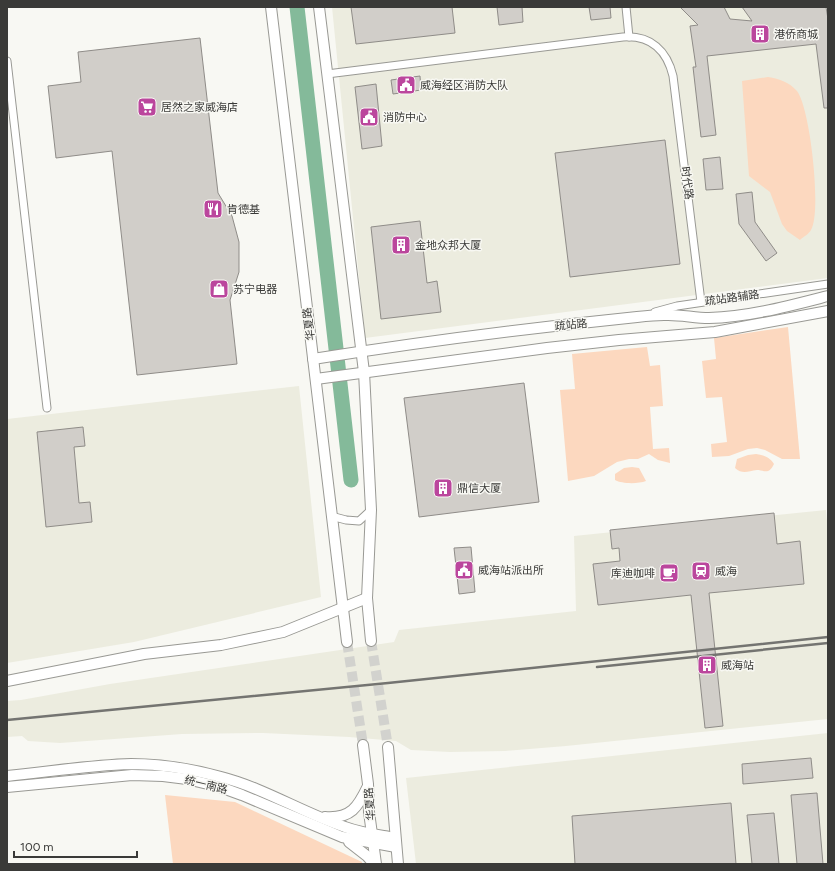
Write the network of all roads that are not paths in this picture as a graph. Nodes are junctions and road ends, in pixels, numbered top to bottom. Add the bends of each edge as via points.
1 (271, 7) edge
2 (319, 7) edge
3 (626, 7) edge
4 (629, 36) junction
5 (7, 60) edge
6 (327, 74) junction
7 (828, 284) edge
8 (828, 296) edge
9 (701, 302) junction
10 (828, 312) edge
11 (636, 317) junction
12 (358, 352) junction
13 (317, 359) junction
14 (360, 372) junction
15 (319, 378) junction
16 (47, 408) dead end
17 (371, 510) junction
18 (332, 516) junction
19 (367, 598) junction
20 (344, 609) junction
21 (371, 641) tunnel mouth
22 (347, 642) tunnel mouth
23 (7, 681) edge
24 (363, 745) tunnel mouth
25 (388, 747) tunnel mouth
26 (7, 776) edge
27 (368, 784) junction
28 (7, 787) edge
29 (320, 816) junction
30 (342, 837) junction
31 (373, 839) junction
32 (396, 843) junction
33 (375, 864) edge
34 (398, 864) edge

1 - 13 main road, 华夏路
2 - 6 main road
3 - 4 street
4 - 6 street
4 - 9 street, 时代路 via 648,41 662,52 674,76
5 - 16 street
6 - 12 main road
7 - 9 street, 疏站路辅路
8 - 11 main road, 疏站路 via 738,315 709,318 664,315
9 - 11 street, 疏站路辅路
10 - 14 main road, 疏站路 via 715,332 547,348
11 - 12 main road, 疏站路
12 - 13 main road, 疏站路
12 - 14 main road
13 - 15 main road, 华夏路
14 - 15 main road, 疏站路
14 - 17 main road
15 - 18 main road, 华夏路
17 - 18 street via 359,521
17 - 19 main road
18 - 20 main road, 华夏路
19 - 20 main road
19 - 21 main road
20 - 22 main road, 华夏路
20 - 23 main road via 283,632 221,645 144,654
24 - 27 main road, 华夏路
25 - 32 main road
26 - 29 main road, 统一南路 via 132,764 191,769 248,786
27 - 29 main road via 361,800 348,814 336,818
27 - 31 main road, 华夏路
28 - 30 main road, 统一南路 via 132,775 187,779 242,795
29 - 31 main road, 统一南路
30 - 31 main road, 统一南路
30 - 33 main road via 359,848
31 - 32 main road, 统一南路
31 - 33 main road, 华夏路
32 - 34 main road

